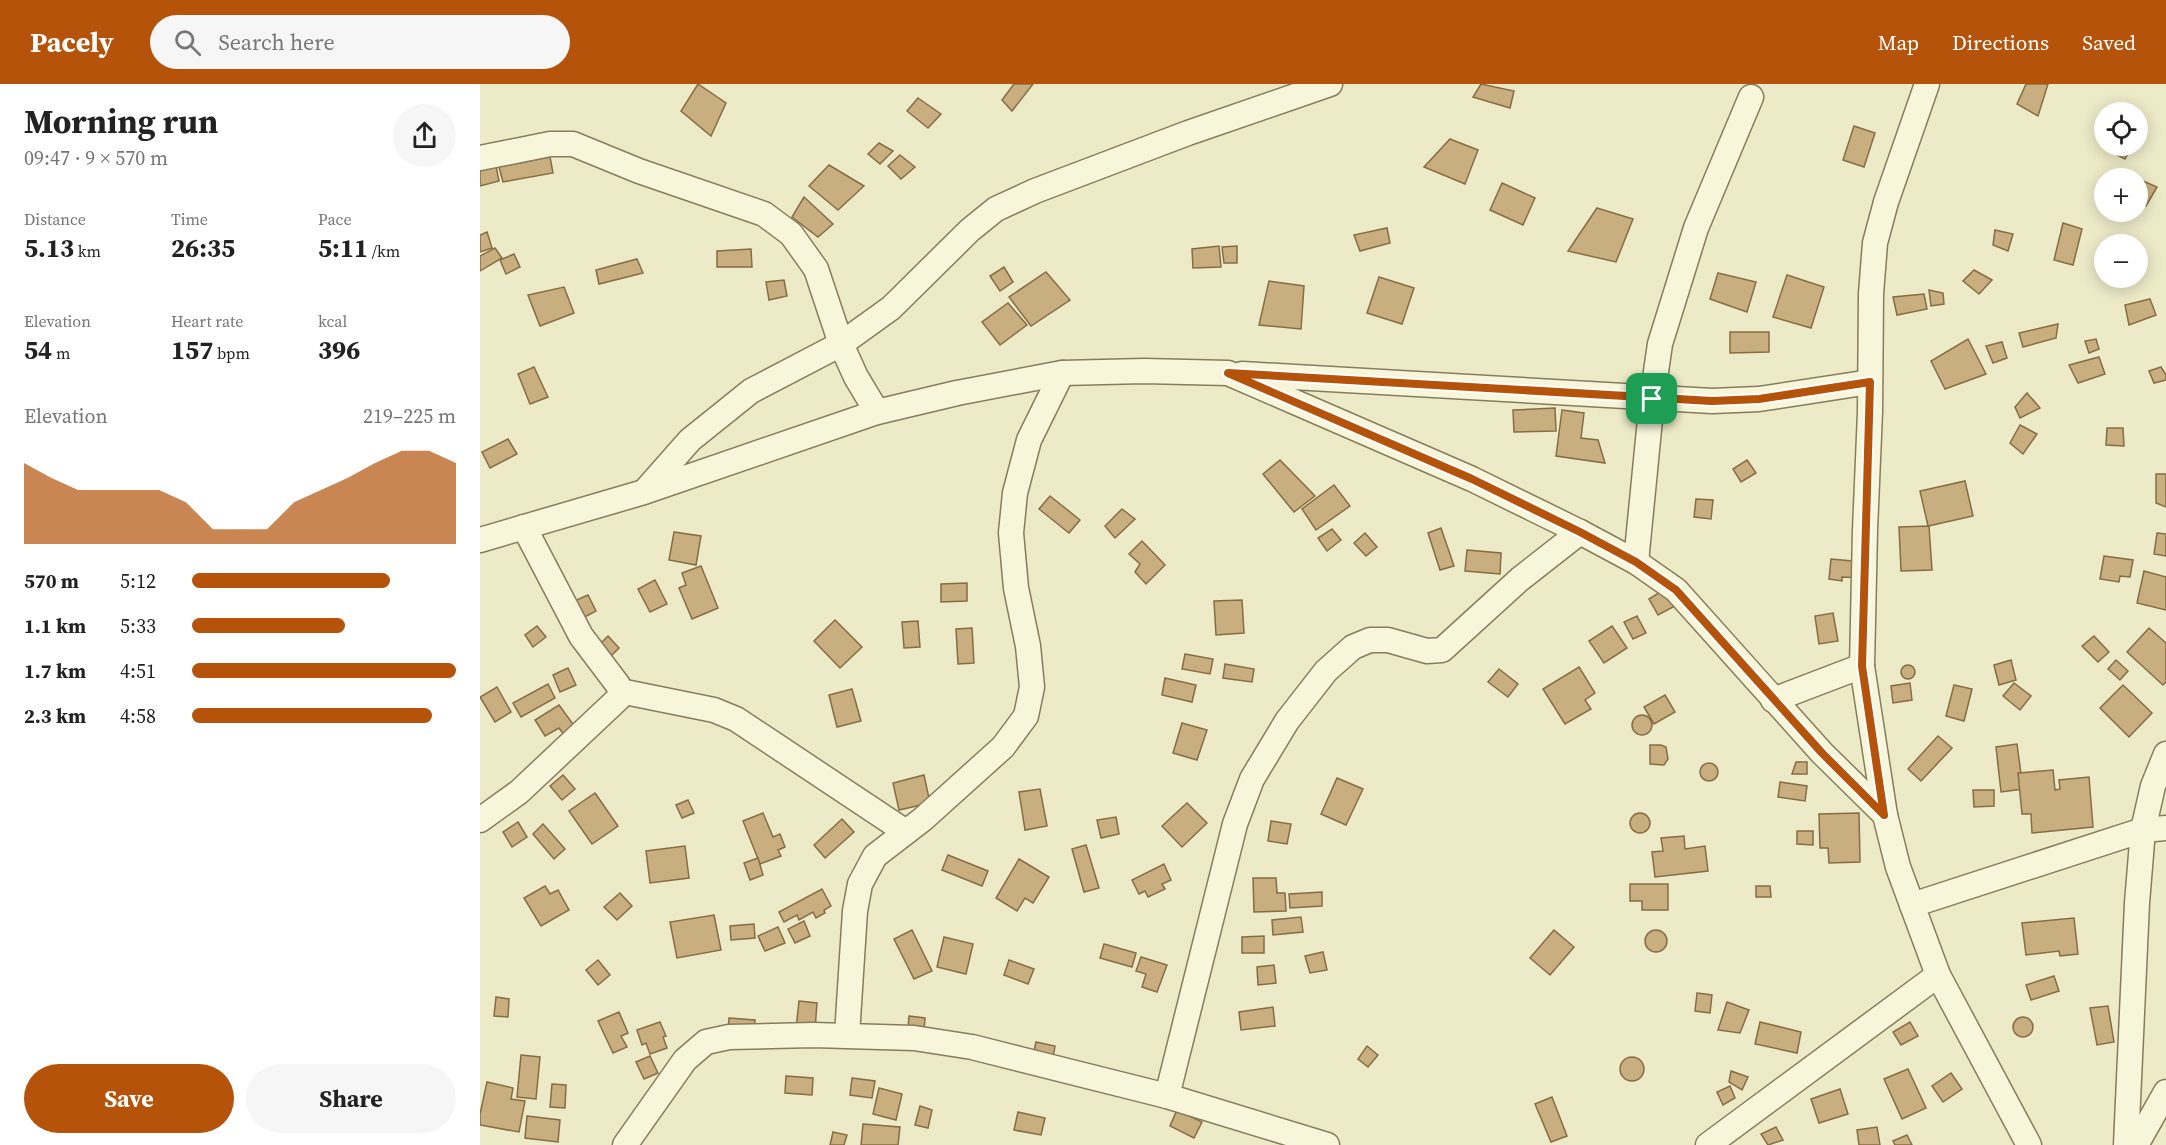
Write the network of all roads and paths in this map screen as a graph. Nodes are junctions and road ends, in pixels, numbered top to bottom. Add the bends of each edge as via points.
1 (1330, 84) edge
2 (1927, 84) edge
3 (1751, 98) dead end
4 (484, 151) edge
5 (841, 344) junction
6 (1062, 373) junction
7 (1228, 373) junction
8 (1870, 382) junction
9 (1652, 399) junction
10 (877, 412) junction
11 (644, 492) junction
12 (524, 527) junction
13 (1580, 532) junction
14 (480, 540) edge
15 (1636, 562) junction
16 (1862, 666) junction
17 (620, 691) junction
18 (1773, 700) junction
19 (2166, 753) edge
20 (1884, 815) junction
21 (480, 820) edge
22 (2154, 829) edge
23 (906, 832) junction
24 (1912, 905) junction
25 (1938, 975) junction
26 (847, 1035) junction
27 (2166, 1092) edge
28 (1167, 1096) junction
29 (625, 1145) edge
30 (1327, 1145) edge
31 (1708, 1145) edge
32 (2029, 1145) edge
33 (2126, 1145) edge
34 (2136, 1145) edge

1 - 5 street via 1188,133 996,209 891,308
2 - 8 street via 1875,243
3 - 9 street via 1696,228 1660,344
4 - 5 street via 573,144 765,214 791,234 816,268
5 - 10 street
5 - 11 street via 751,391 690,440
6 - 7 street
6 - 10 street
6 - 23 street via 1029,440 1015,494 1011,533 1032,687 1026,716 1003,747
7 - 9 street
7 - 13 street via 1472,479
8 - 9 street via 1759,399
8 - 16 street
9 - 15 street
10 - 11 street
11 - 12 street
12 - 14 street
12 - 17 street via 581,636
13 - 15 street
13 - 28 street via 1520,579 1442,650 1427,651 1388,640 1371,640 1353,647 1326,671 1287,721 1252,779 1235,824
15 - 18 street via 1676,590
16 - 18 street
16 - 20 street
17 - 21 street via 619,698 570,746 519,792
17 - 23 street via 714,710 736,719
18 - 20 street
19 - 22 street via 2153,786
20 - 24 street
22 - 24 street
22 - 33 street via 2137,903
23 - 26 street via 875,856 860,884
24 - 25 street
25 - 31 street
25 - 32 street
26 - 28 street via 914,1038 972,1047
26 - 29 street via 729,1037 706,1042 685,1060
27 - 34 street
28 - 30 street

